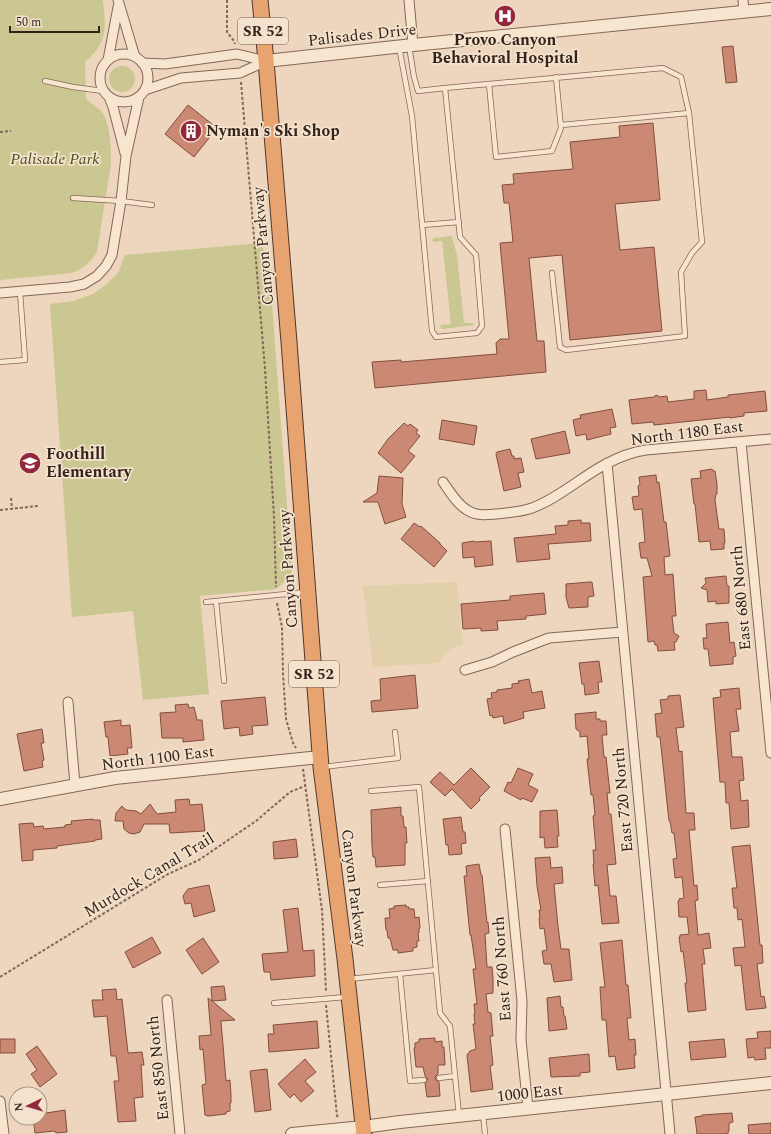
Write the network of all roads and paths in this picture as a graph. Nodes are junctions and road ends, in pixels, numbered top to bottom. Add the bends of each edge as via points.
1 (227, 0) edge
2 (260, 0) edge
3 (409, 0) edge
4 (119, 2) edge
5 (743, 6) edge
6 (771, 9) edge
7 (234, 41) dead end
8 (407, 46) junction
9 (108, 60) junction
10 (139, 60) junction
11 (266, 62) junction
12 (556, 77) junction
13 (45, 81) dead end
14 (489, 84) junction
15 (445, 88) junction
16 (241, 89) dead end
17 (145, 90) junction
18 (106, 94) junction
19 (139, 98) junction
20 (689, 113) junction
21 (561, 124) junction
22 (11, 131) dead end
23 (0, 132) edge
24 (126, 156) junction
25 (73, 198) dead end
26 (121, 201) junction
27 (152, 206) dead end
28 (458, 222) junction
29 (422, 225) junction
30 (552, 273) dead end
31 (20, 292) junction
32 (0, 293) edge
33 (0, 362) edge
34 (771, 439) edge
35 (741, 442) junction
36 (607, 463) junction
37 (443, 482) dead end
38 (11, 498) dead end
39 (38, 506) dead end
40 (12, 509) junction
41 (0, 510) edge
42 (308, 592) junction
43 (276, 595) junction
44 (216, 601) junction
45 (206, 602) dead end
46 (622, 632) junction
47 (465, 670) dead end
48 (224, 681) dead end
49 (68, 702) dead end
50 (395, 732) dead end
51 (295, 744) dead end
52 (771, 753) edge
53 (320, 762) junction
54 (304, 772) dead end
55 (75, 785) junction
56 (305, 786) junction
57 (371, 791) dead end
58 (0, 799) edge
59 (505, 829) dead end
60 (428, 881) junction
61 (380, 885) dead end
62 (436, 970) junction
63 (400, 974) junction
64 (0, 977) edge
65 (348, 979) junction
66 (350, 997) junction
67 (326, 999) junction
68 (166, 1000) dead end
69 (274, 1003) dead end
70 (455, 1076) junction
71 (439, 1078) dead end
72 (424, 1080) dead end
73 (771, 1083) edge
74 (666, 1095) junction
75 (0, 1101) edge
76 (528, 1108) junction
77 (483, 1114) junction
78 (340, 1117) dead end
79 (459, 1117) junction
80 (364, 1131) edge
81 (4, 1134) edge
82 (180, 1134) edge
83 (292, 1134) edge
84 (485, 1134) edge
85 (670, 1134) edge

1 - 7 path via 227,32
2 - 11 highway, Canyon Parkway / SR 52
3 - 8 street
4 - 9 street
4 - 10 street
5 - 6 street, Palisades Drive
5 - 8 street, Palisades Drive
8 - 11 street, Palisades Drive
8 - 15 lane via 418,91
8 - 29 lane
9 - 10 street via 121,54
9 - 18 street via 100,75 100,83
10 - 11 street, Palisades Drive via 166,64 237,54
10 - 17 street via 148,76
11 - 17 street, Palisades Drive via 240,73 182,78
11 - 42 highway, Canyon Parkway / SR 52
12 - 14 lane
12 - 20 lane via 663,68 681,77
12 - 21 lane
13 - 18 lane
14 - 15 lane
14 - 21 lane via 496,157 552,151 562,128
15 - 28 lane
16 - 43 path via 265,369
17 - 19 street
18 - 19 street via 124,103
18 - 24 street via 114,106
19 - 24 street
20 - 21 lane
20 - 30 lane via 702,242 681,272 685,336 566,350 560,347
22 - 23 path
24 - 26 street
25 - 26 lane
26 - 27 lane
26 - 31 street via 112,255 97,276 89,282 70,287
28 - 29 lane
28 - 29 lane via 460,238 476,255 482,326 477,333 436,337 432,331
31 - 32 street
31 - 33 lane via 25,360
34 - 35 street, North 1180 East
35 - 36 street, North 1180 East via 646,450
35 - 52 street, East 680 North
36 - 37 street, North 1180 East via 544,503 525,510 499,514 474,514 460,505
36 - 46 street, East 720 North
38 - 40 path
39 - 40 path
40 - 41 path
42 - 43 lane
42 - 53 highway, Canyon Parkway / SR 52
43 - 44 lane
43 - 51 path via 282,627 286,719
44 - 45 lane
44 - 48 lane
46 - 47 street via 549,638 492,662
46 - 74 street, East 720 North
49 - 55 street
50 - 53 lane via 398,758
53 - 55 street, North 1100 East via 148,774
53 - 65 highway, Canyon Parkway / SR 52
54 - 56 path
55 - 58 street, North 1100 East
56 - 64 path, Murdock Canal Trail via 290,792 256,821 199,860 168,874
56 - 67 path via 322,910
57 - 60 lane via 419,787
59 - 76 street, East 760 North via 522,1001 520,1040
60 - 61 lane
60 - 62 lane
62 - 63 lane
62 - 70 lane via 440,1013 450,1026
63 - 65 lane
63 - 72 lane via 410,1081
65 - 66 highway, Canyon Parkway / SR 52
66 - 67 lane
66 - 80 highway, Canyon Parkway / SR 52
67 - 69 lane
67 - 78 path via 337,1116
68 - 82 street, East 850 North
70 - 71 lane
70 - 79 lane
73 - 74 street, 1000 East
74 - 76 street, 1000 East
74 - 85 street, East 720 North
75 - 81 street
76 - 77 street, 1000 East
77 - 79 street, 1000 East
77 - 84 lane
79 - 80 street, 1000 East via 400,1122
80 - 83 street, 1000 East

